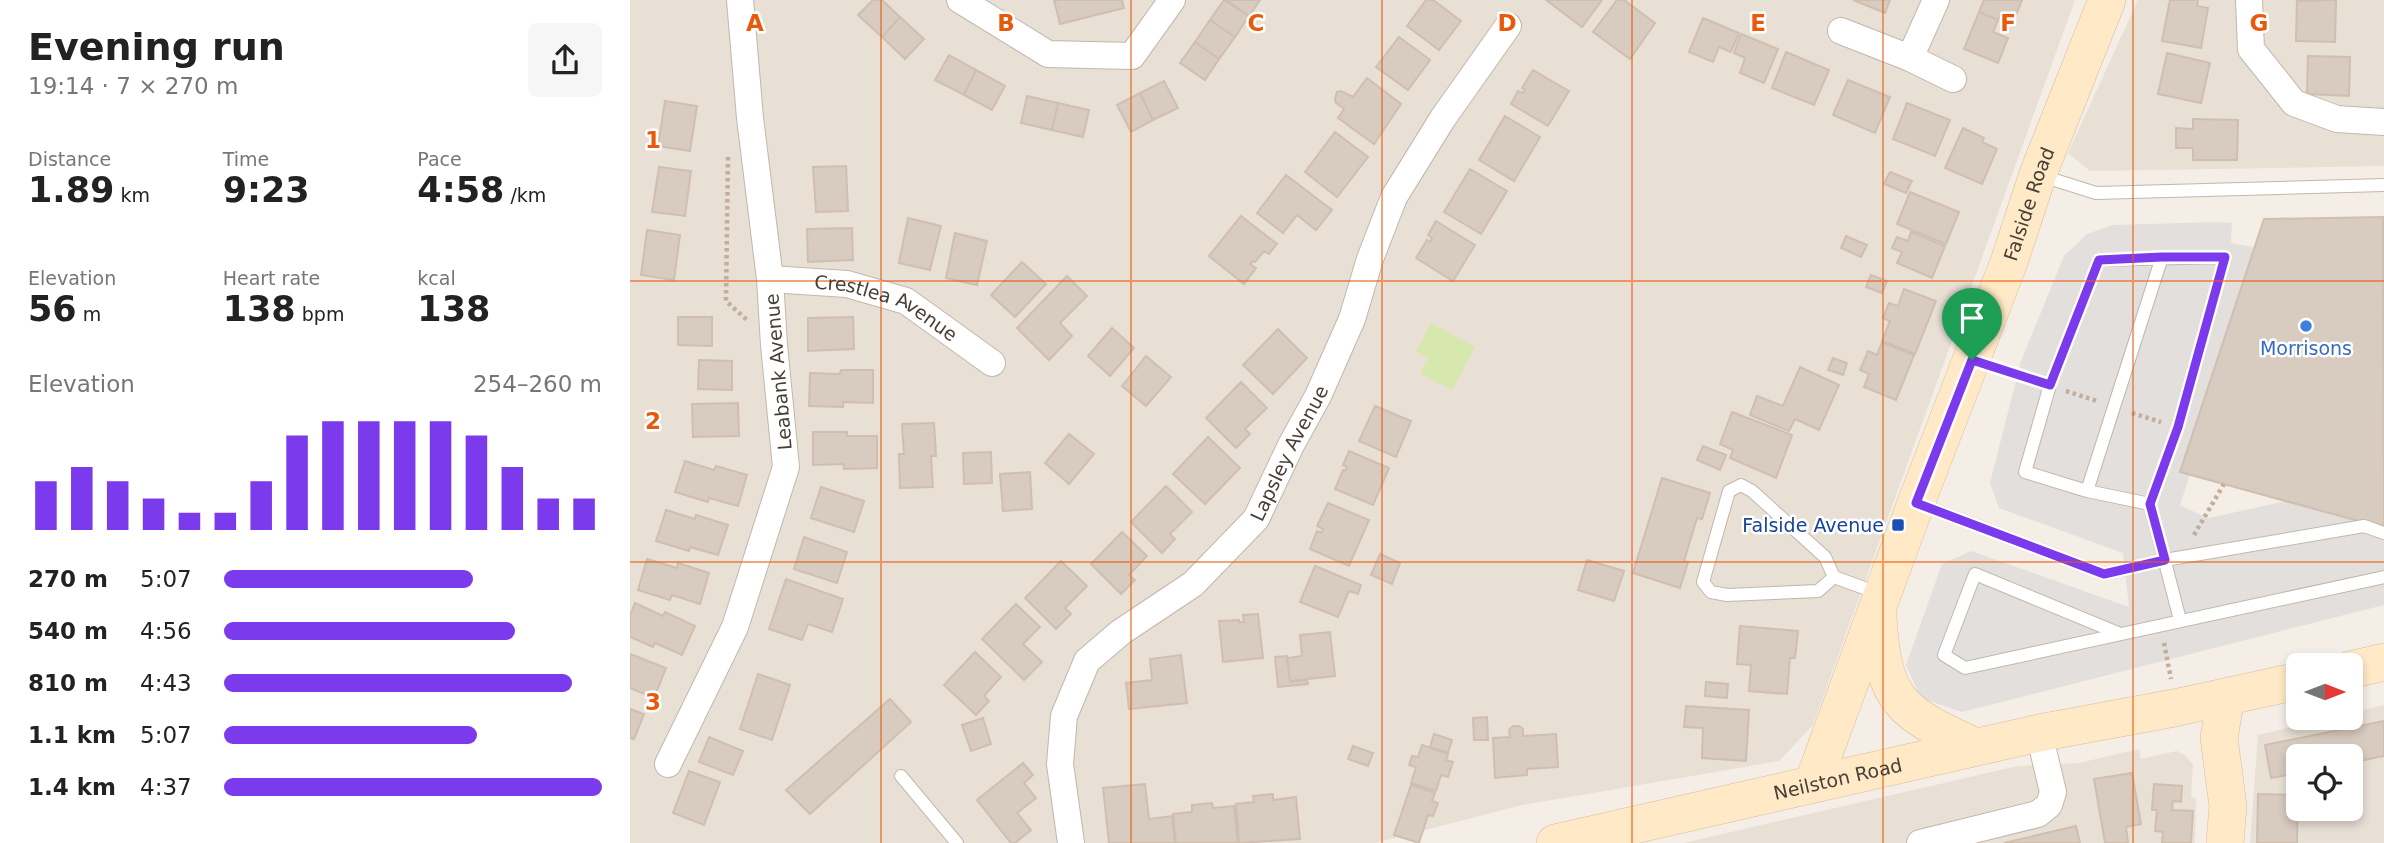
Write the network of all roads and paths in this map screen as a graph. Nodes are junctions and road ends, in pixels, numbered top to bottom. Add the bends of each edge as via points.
1 (740, 0) edge
2 (960, 0) edge
3 (1172, 0) edge
4 (1936, 0) edge
5 (2107, 0) edge
6 (2249, 0) edge
7 (1508, 26) dead end
8 (1840, 32) dead end
9 (1909, 58) junction
10 (1953, 79) dead end
11 (750, 118) junction
12 (2384, 122) edge
13 (2038, 174) junction
14 (2384, 185) edge
15 (2162, 257) junction
16 (770, 279) junction
17 (774, 345) junction
18 (1972, 360) junction
19 (992, 363) dead end
20 (2050, 385) junction
21 (2224, 484) dead end
22 (2087, 491) junction
23 (1916, 503) junction
24 (2150, 504) junction
25 (2384, 533) edge
26 (2192, 540) dead end
27 (2165, 560) junction
28 (1834, 577) junction
29 (2384, 577) edge
30 (1879, 600) junction
31 (2180, 620) junction
32 (2160, 624) junction
33 (2118, 633) junction
34 (2384, 662) edge
35 (2363, 667) edge
36 (2171, 680) dead end
37 (2286, 684) edge
38 (2226, 697) junction
39 (2039, 733) junction
40 (1976, 747) junction
41 (668, 764) dead end
42 (901, 776) dead end
43 (1813, 783) junction
44 (1639, 833) edge
45 (957, 843) edge
46 (1071, 843) edge
47 (1555, 843) edge
48 (1920, 843) edge
49 (2225, 843) edge

1 - 11 street, Leabank Avenue
2 - 3 street via 1048,54 1132,56
4 - 9 street
5 - 13 street, Falside Road
6 - 12 street via 2251,49 2294,103 2337,119
7 - 46 street, Lapsley Avenue via 1394,197 1352,319 1256,519 1193,584 1087,661 1065,716 1060,764
8 - 9 street
9 - 10 street
11 - 16 street, Leabank Avenue
11 - 17 path via 726,160 726,301
13 - 14 lane via 2096,193
13 - 18 street, Falside Road
15 - 20 lane via 2099,260
15 - 22 lane
15 - 24 lane via 2225,257 2178,427
16 - 17 street, Leabank Avenue
16 - 19 street, Crestlea Avenue via 847,284 906,300
17 - 41 street, Leabank Avenue via 786,467 736,626
18 - 20 path
18 - 23 street, Falside Road
20 - 22 lane via 2025,472
21 - 26 path
22 - 24 lane
23 - 27 lane via 2104,574
23 - 30 street, Falside Road
24 - 27 lane
25 - 27 lane via 2364,526
27 - 31 lane
28 - 28 lane via 1825,557 1752,491 1741,485 1729,491 1703,582 1710,592 1818,591
28 - 30 lane
29 - 31 lane
30 - 40 street, Falside Road via 1880,654 1895,694 1926,723
30 - 43 street, Falside Road
31 - 32 lane
32 - 33 lane
32 - 36 path
33 - 33 lane via 1965,668 1944,655 1975,574
34 - 35 street
37 - 38 street, Neilston Road
38 - 39 street, Neilston Road
38 - 49 street via 2220,738 2228,806
39 - 40 street, Neilston Road
39 - 48 street via 2053,792 2049,805 2038,814
40 - 43 street, Neilston Road
42 - 45 lane
43 - 44 street, Neilston Road
44 - 47 street, Neilston Road

